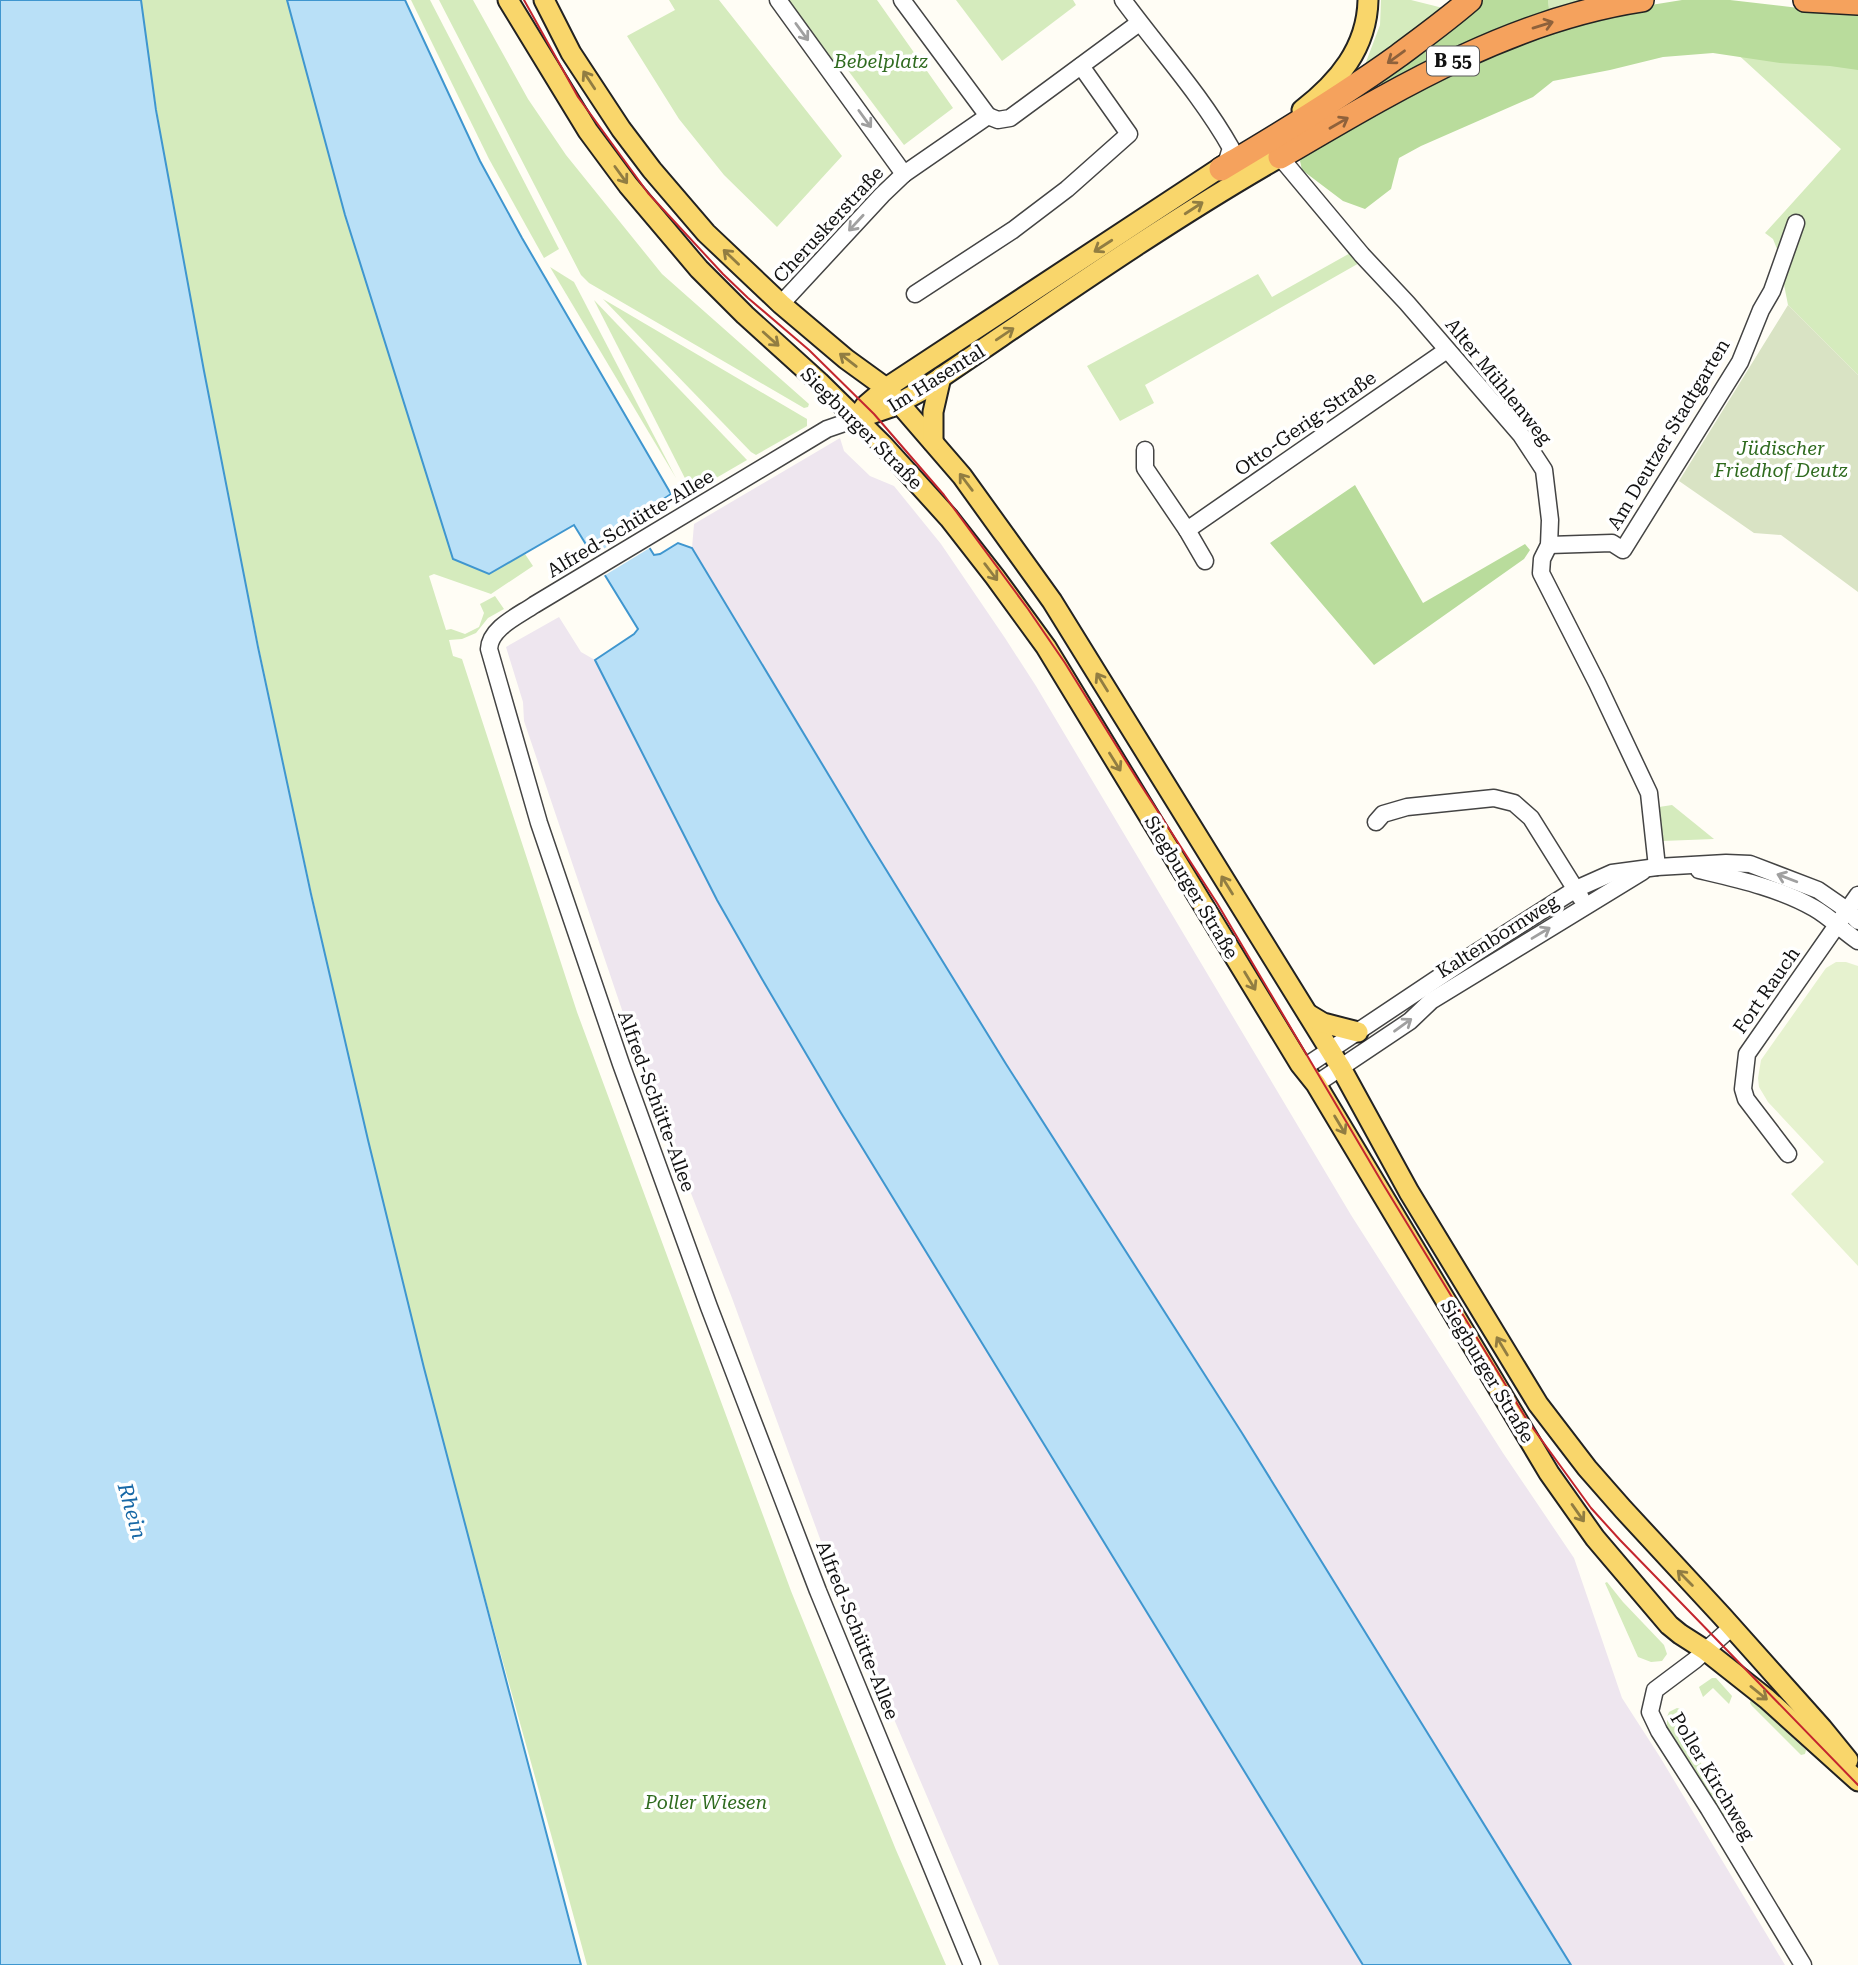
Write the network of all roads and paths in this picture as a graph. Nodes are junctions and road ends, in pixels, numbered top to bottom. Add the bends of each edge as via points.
1 (508, 0) edge
2 (544, 0) edge
3 (778, 0) edge
4 (902, 0) edge
5 (1124, 0) edge
6 (1368, 0) edge
7 (1470, 0) edge
8 (1642, 0) edge
9 (1805, 0) edge
10 (1858, 3) edge
11 (1139, 23) junction
12 (1081, 66) junction
13 (988, 116) junction
14 (1280, 158) junction
15 (1224, 167) junction
16 (904, 174) junction
17 (1796, 223) dead end
18 (915, 294) dead end
19 (781, 304) junction
20 (1447, 349) junction
21 (941, 377) junction
22 (886, 388) junction
23 (904, 401) junction
24 (856, 419) junction
25 (933, 442) junction
26 (1145, 450) dead end
27 (1187, 530) junction
28 (1549, 545) junction
29 (1205, 561) dead end
30 (1376, 822) dead end
31 (1679, 865) junction
32 (1654, 867) junction
33 (1576, 889) junction
34 (1858, 895) edge
35 (1586, 906) junction
36 (1852, 916) edge
37 (1837, 924) junction
38 (1858, 941) edge
39 (1427, 995) junction
40 (1307, 1013) junction
41 (1358, 1032) junction
42 (1329, 1050) junction
43 (1303, 1068) junction
44 (1341, 1068) junction
45 (1315, 1084) junction
46 (1788, 1154) dead end
47 (1732, 1628) junction
48 (1705, 1650) junction
49 (1858, 1776) edge
50 (1858, 1781) edge
51 (972, 1965) edge
52 (1803, 1965) edge

1 -> 24 main road, Siegburger Straße via 589,131 637,195 699,269
19 -> 2 main road, Siegburger Straße via 706,233 652,170 571,53
3 -> 16 street
4 - 13 street
5 - 11 street
6 - 15 main road, B 55 via 1364,31 1339,77 1279,129
7 -> 15 highway, B 55 via 1350,89
14 -> 8 highway, B 55 via 1491,43 1566,18
9 - 10 highway
11 - 12 street, Cheruskerstraße
11 - 15 street via 1231,148
12 - 13 street, Cheruskerstraße via 1010,118
12 - 18 street via 1129,134 1068,189
13 - 16 street, Cheruskerstraße
14 - 20 street, Alter Mühlenweg
21 -> 14 main road, Im Hasental / B 55 via 1150,237
15 -> 22 main road, Im Hasental / B 55
16 -> 19 street, Cheruskerstraße
17 - 28 street, Am Deutzer Stadtgarten via 1740,362 1623,550 1612,543
22 -> 19 main road, Siegburger Straße
20 - 27 street, Otto-Gerig-Straße
20 - 28 street, Alter Mühlenweg via 1544,470
21 - 23 main road, Im Hasental / B 55
21 - 25 main road via 933,412
22 - 23 main road, Siegburger Straße
22 - 24 main road, Im Hasental / B 55
23 - 24 main road, Im Hasental
23 - 25 main road, Siegburger Straße
24 -> 43 main road, Siegburger Straße via 949,518 1046,647
24 - 51 street, Alfred-Schütte-Allee via 827,429 551,595 497,631 490,642 492,663 539,823 621,1063 823,1603
40 -> 25 main road, Siegburger Straße via 1052,601
26 - 27 street via 1145,468
27 - 29 street
28 - 32 street, Alter Mühlenweg via 1541,573 1649,793
30 - 33 street, Kaltenbornweg via 1383,814 1408,807 1494,798 1514,803 1531,818
31 - 32 street
36 -> 31 street via 1818,890 1750,864
31 - 37 street via 1791,897
32 - 33 street, Kaltenbornweg via 1612,873
32 - 35 street, Kaltenbornweg
33 - 35 street, Kaltenbornweg
33 - 39 street, Kaltenbornweg via 1474,954
34 - 36 street, Fort Rauch
39 -> 35 street, Kaltenbornweg
36 - 37 street, Fort Rauch
37 - 38 street
37 - 46 street, Fort Rauch via 1747,1054 1742,1089 1746,1099
39 - 41 street, Kaltenbornweg
44 -> 39 street, Kaltenbornweg via 1410,1021
40 - 41 main road via 1323,1023
40 - 42 main road, Siegburger Straße
41 - 42 street, Kaltenbornweg
42 - 43 street, Kaltenbornweg
42 - 44 main road, Siegburger Straße
43 - 45 main road, Siegburger Straße
44 - 45 street, Kaltenbornweg
47 -> 44 main road, Siegburger Straße via 1623,1509 1538,1404 1409,1192
45 -> 48 main road, Siegburger Straße via 1549,1474 1659,1614
47 - 48 street, Poller Kirchweg
47 - 49 main road, Siegburger Straße via 1822,1728
48 -> 50 main road, Siegburger Straße
48 - 52 street, Poller Kirchweg via 1655,1690 1650,1712

